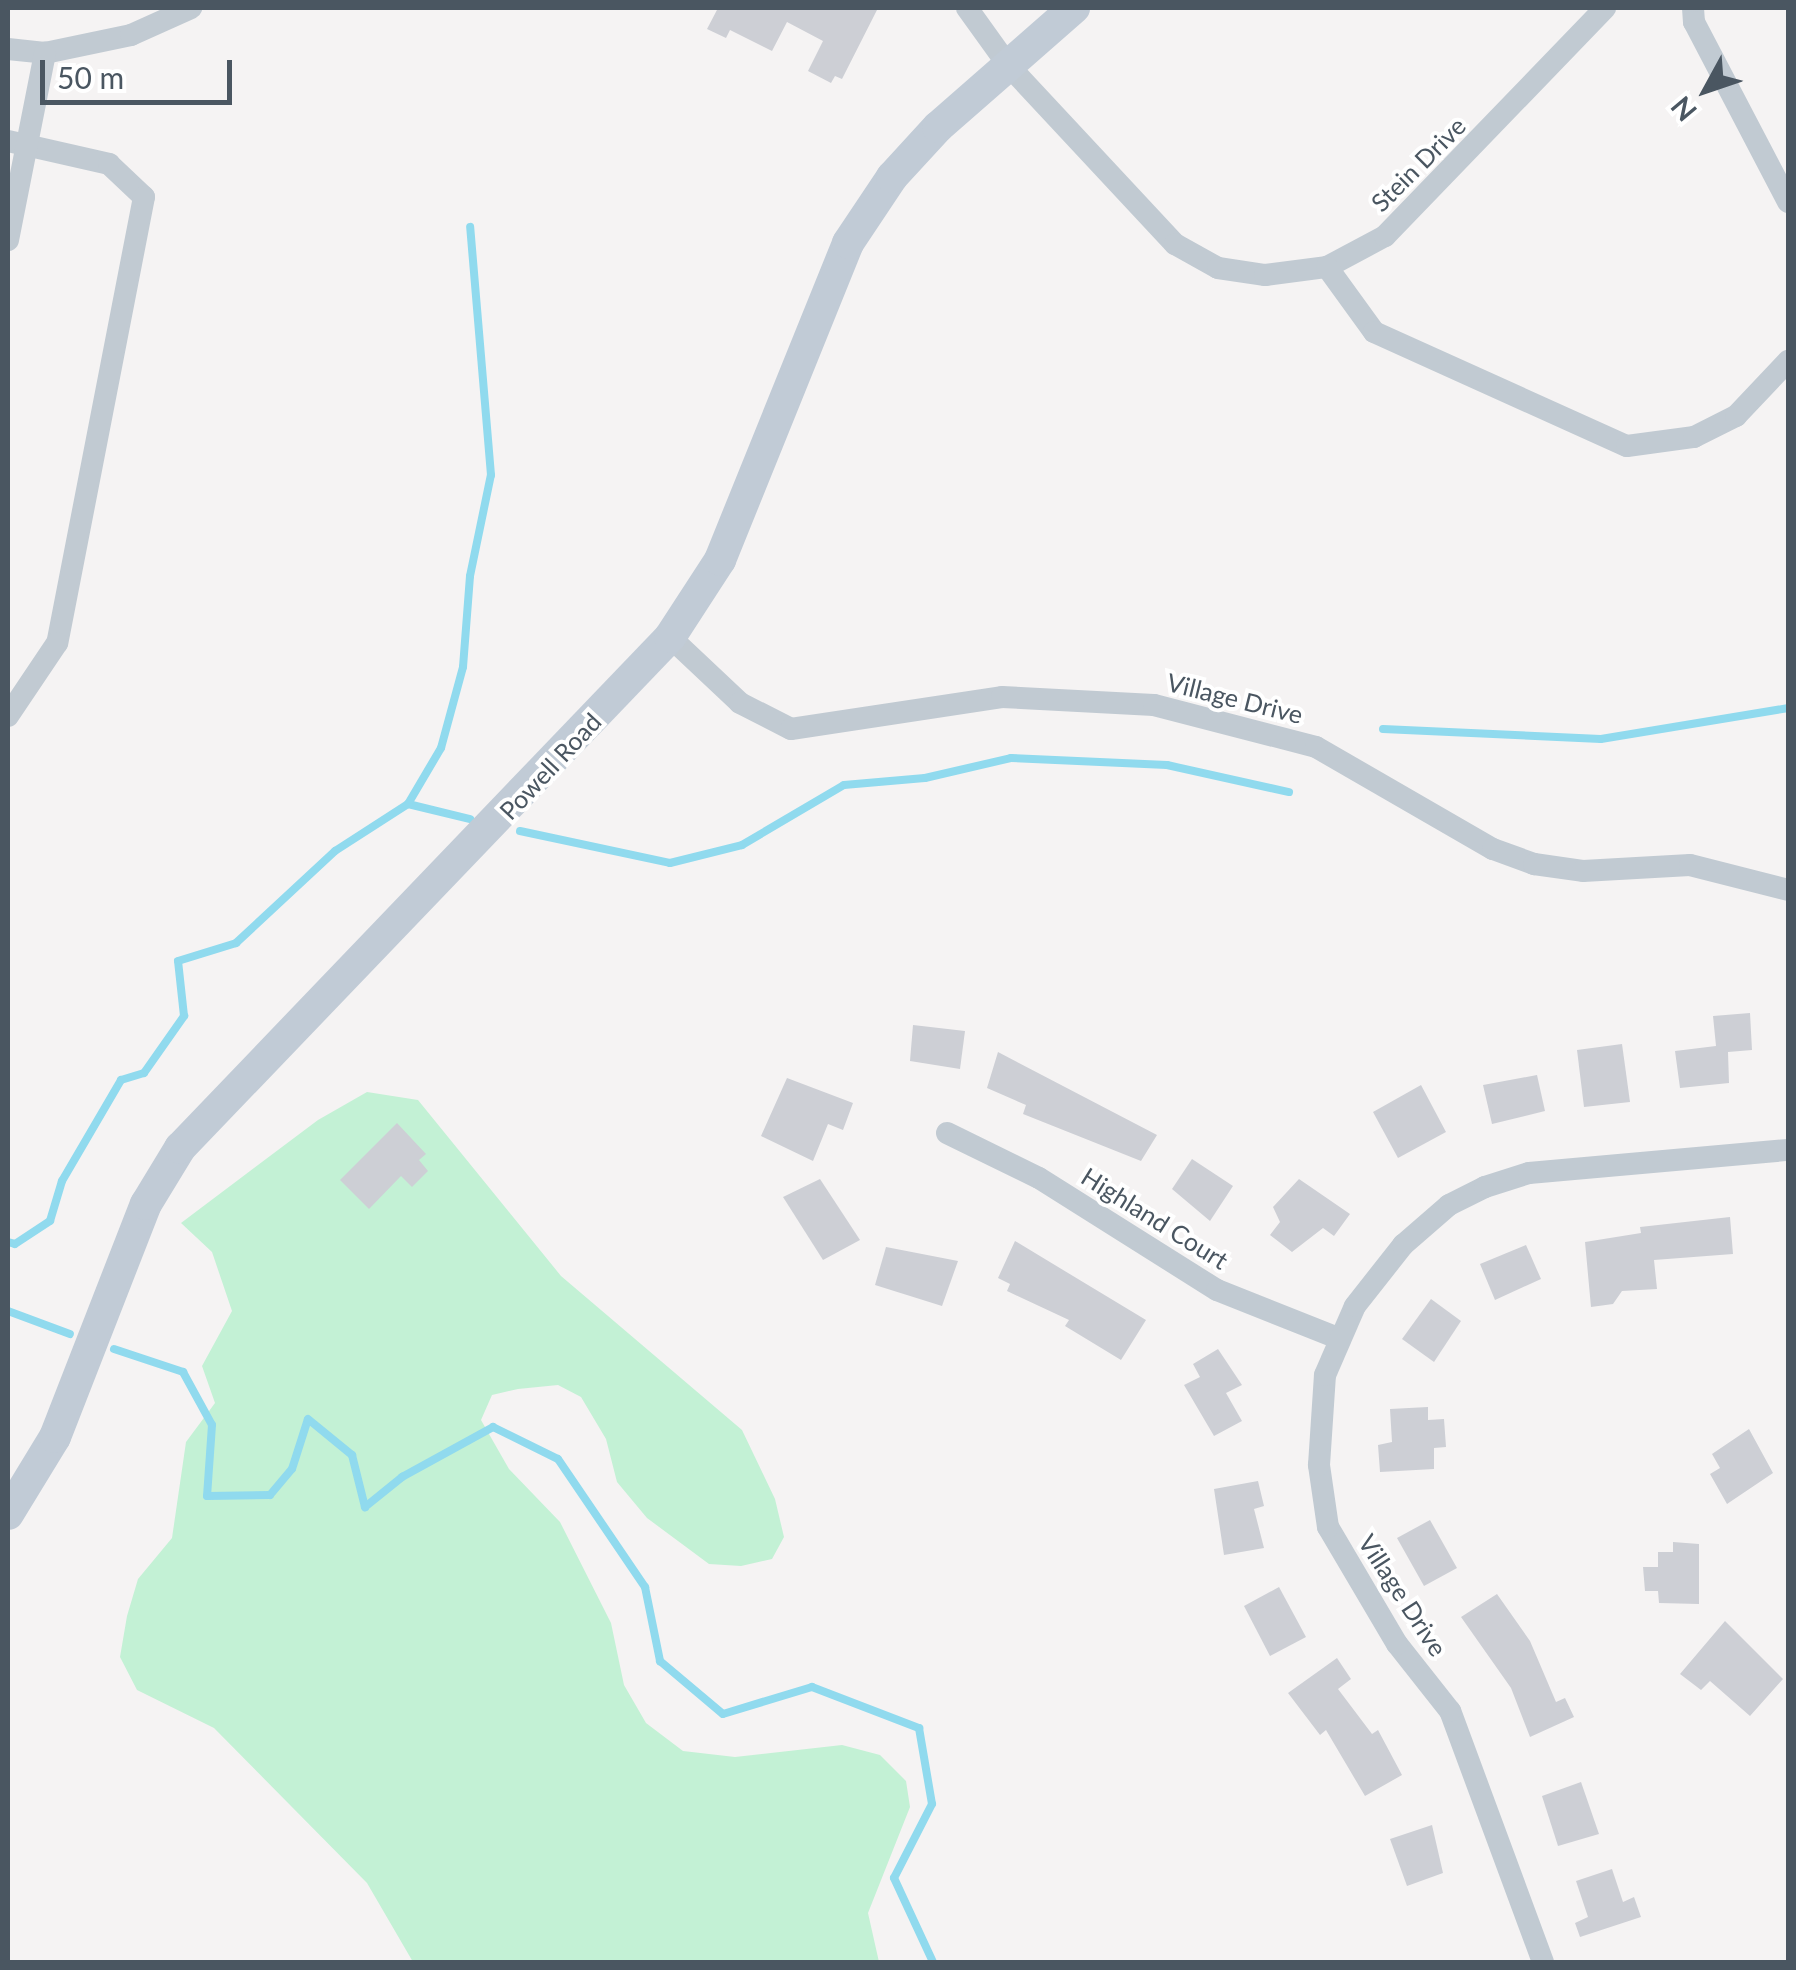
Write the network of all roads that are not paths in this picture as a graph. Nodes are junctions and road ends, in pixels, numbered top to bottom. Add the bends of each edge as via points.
1 (191, 8) edge
2 (967, 8) edge
3 (1074, 8) edge
4 (1605, 8) edge
5 (1694, 8) edge
6 (8, 49) edge
7 (45, 53) junction
8 (1008, 65) junction
9 (17, 144) edge
10 (1788, 202) edge
11 (8, 240) edge
12 (1327, 267) junction
13 (1788, 361) edge
14 (670, 637) junction
15 (8, 716) edge
16 (1788, 890) edge
17 (947, 1133) dead end
18 (1788, 1150) edge
19 (1340, 1338) junction
20 (8, 1514) edge
21 (1542, 1962) edge

1 - 7 street via 131,35
2 - 8 street, Stein Drive
3 - 8 street, Powell Road
4 - 12 street, Stein Drive via 1386,236
5 - 10 street via 1694,22
6 - 7 street
7 - 9 street
8 - 12 street, Stein Drive via 1174,244 1234,270 1266,274
8 - 14 street, Powell Road via 892,177 848,243 720,560
9 - 11 street
9 - 15 street via 110,164 144,196 58,644
12 - 13 street via 1374,332 1627,446 1694,437 1736,416
14 - 16 street, Village Drive via 752,712 791,729 1002,697 1154,704 1316,747 1493,849 1534,864 1583,871 1690,865
14 - 20 street, Powell Road via 180,1148 146,1204 55,1438
17 - 19 street, Highland Court via 1038,1178 1217,1290
18 - 19 street, Village Drive via 1529,1174 1485,1187 1449,1205 1403,1245 1354,1306
19 - 21 street, Village Drive via 1318,1422 1328,1527 1397,1644 1450,1711

